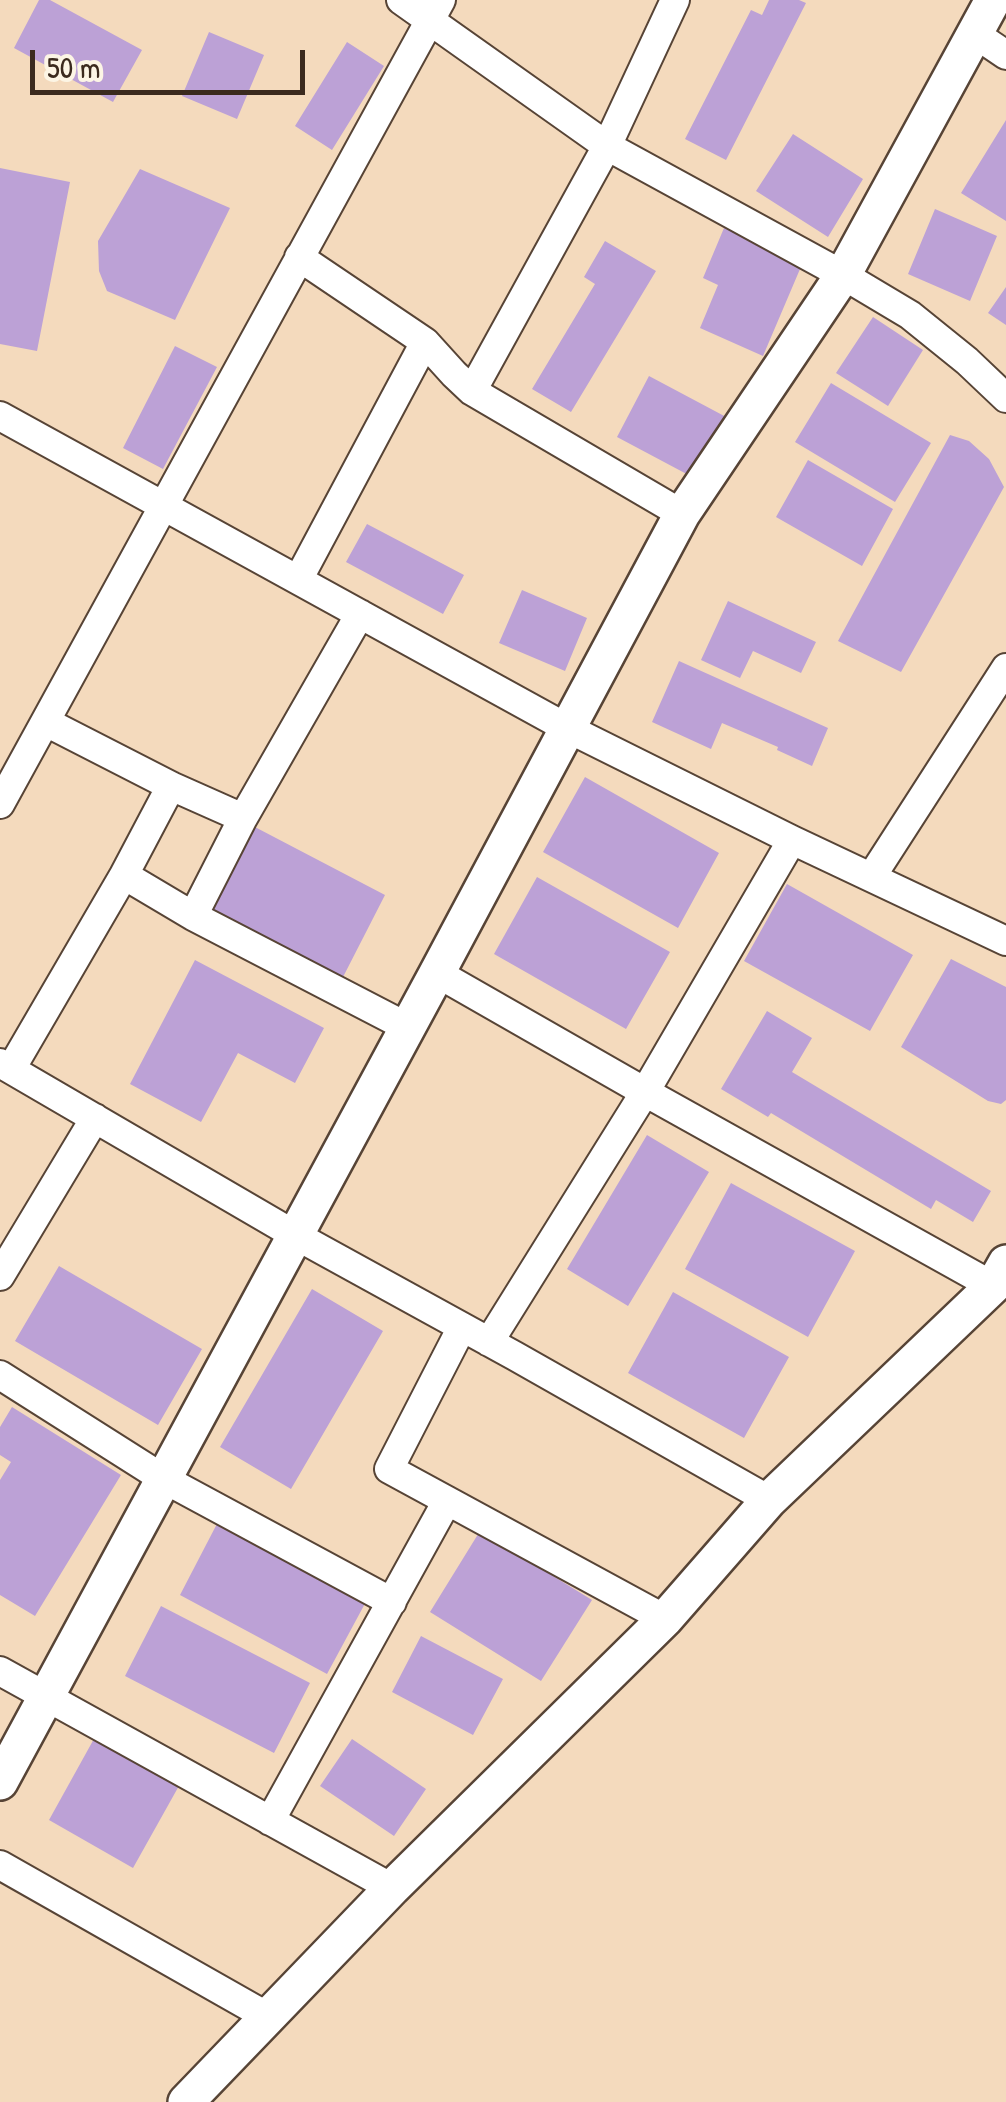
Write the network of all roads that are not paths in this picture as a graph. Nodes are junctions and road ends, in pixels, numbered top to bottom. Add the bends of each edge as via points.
1 (401, 0) edge
2 (675, 0) edge
3 (993, 0) edge
4 (436, 10) edge
5 (976, 34) junction
6 (1006, 54) edge
7 (607, 146) junction
8 (299, 257) junction
9 (843, 275) junction
10 (425, 342) junction
11 (472, 390) junction
12 (1006, 398) edge
13 (0, 416) edge
14 (39, 437) junction
15 (0, 439) edge
16 (165, 506) junction
17 (682, 514) junction
18 (298, 580) junction
19 (360, 614) junction
20 (1006, 668) edge
21 (46, 722) junction
22 (567, 728) junction
23 (171, 786) junction
24 (0, 804) edge
25 (243, 818) junction
26 (792, 840) junction
27 (124, 874) junction
28 (872, 876) junction
29 (193, 916) junction
30 (1006, 941) edge
31 (437, 973) junction
32 (407, 1027) junction
33 (6, 1066) edge
34 (646, 1092) junction
35 (95, 1118) junction
36 (295, 1235) junction
37 (999, 1274) edge
38 (0, 1276) edge
39 (462, 1327) junction
40 (489, 1342) junction
41 (0, 1375) edge
42 (164, 1479) junction
43 (769, 1500) junction
44 (447, 1501) junction
45 (392, 1602) junction
46 (665, 1619) junction
47 (0, 1671) edge
48 (46, 1697) junction
49 (0, 1782) edge
50 (270, 1821) junction
51 (0, 1865) edge
52 (392, 1888) junction
53 (268, 2017) junction
54 (186, 2102) edge

1 - 4 street
2 - 7 street
3 - 5 street
4 - 7 street
4 - 8 street
5 - 6 street
5 - 9 street
7 - 9 street
7 - 11 street
8 - 10 street
8 - 16 street
9 - 12 street via 910,315
9 - 17 street
10 - 11 street
10 - 18 street
11 - 17 street
13 - 14 street
14 - 15 street
14 - 16 street
16 - 18 street
16 - 21 street
17 - 22 street
18 - 19 street
19 - 22 street
19 - 25 street
20 - 28 street
21 - 23 street
21 - 24 street
22 - 26 street
22 - 31 street
23 - 25 street
23 - 27 street
25 - 29 street
26 - 28 street
26 - 34 street
27 - 29 street
27 - 33 street
28 - 30 street
29 - 32 street
31 - 32 street
31 - 34 street
32 - 36 street
33 - 35 street
34 - 37 street
34 - 40 street
35 - 36 street
35 - 38 street
36 - 39 street
36 - 42 street
37 - 43 street
39 - 40 street
39 - 44 street via 388,1470
40 - 43 street
41 - 42 street
42 - 45 street
42 - 48 street
43 - 46 street
44 - 45 street
44 - 46 street
45 - 50 street
46 - 52 street
47 - 48 street
48 - 49 street
48 - 50 street
50 - 52 street
51 - 53 street
52 - 53 street
53 - 54 street

